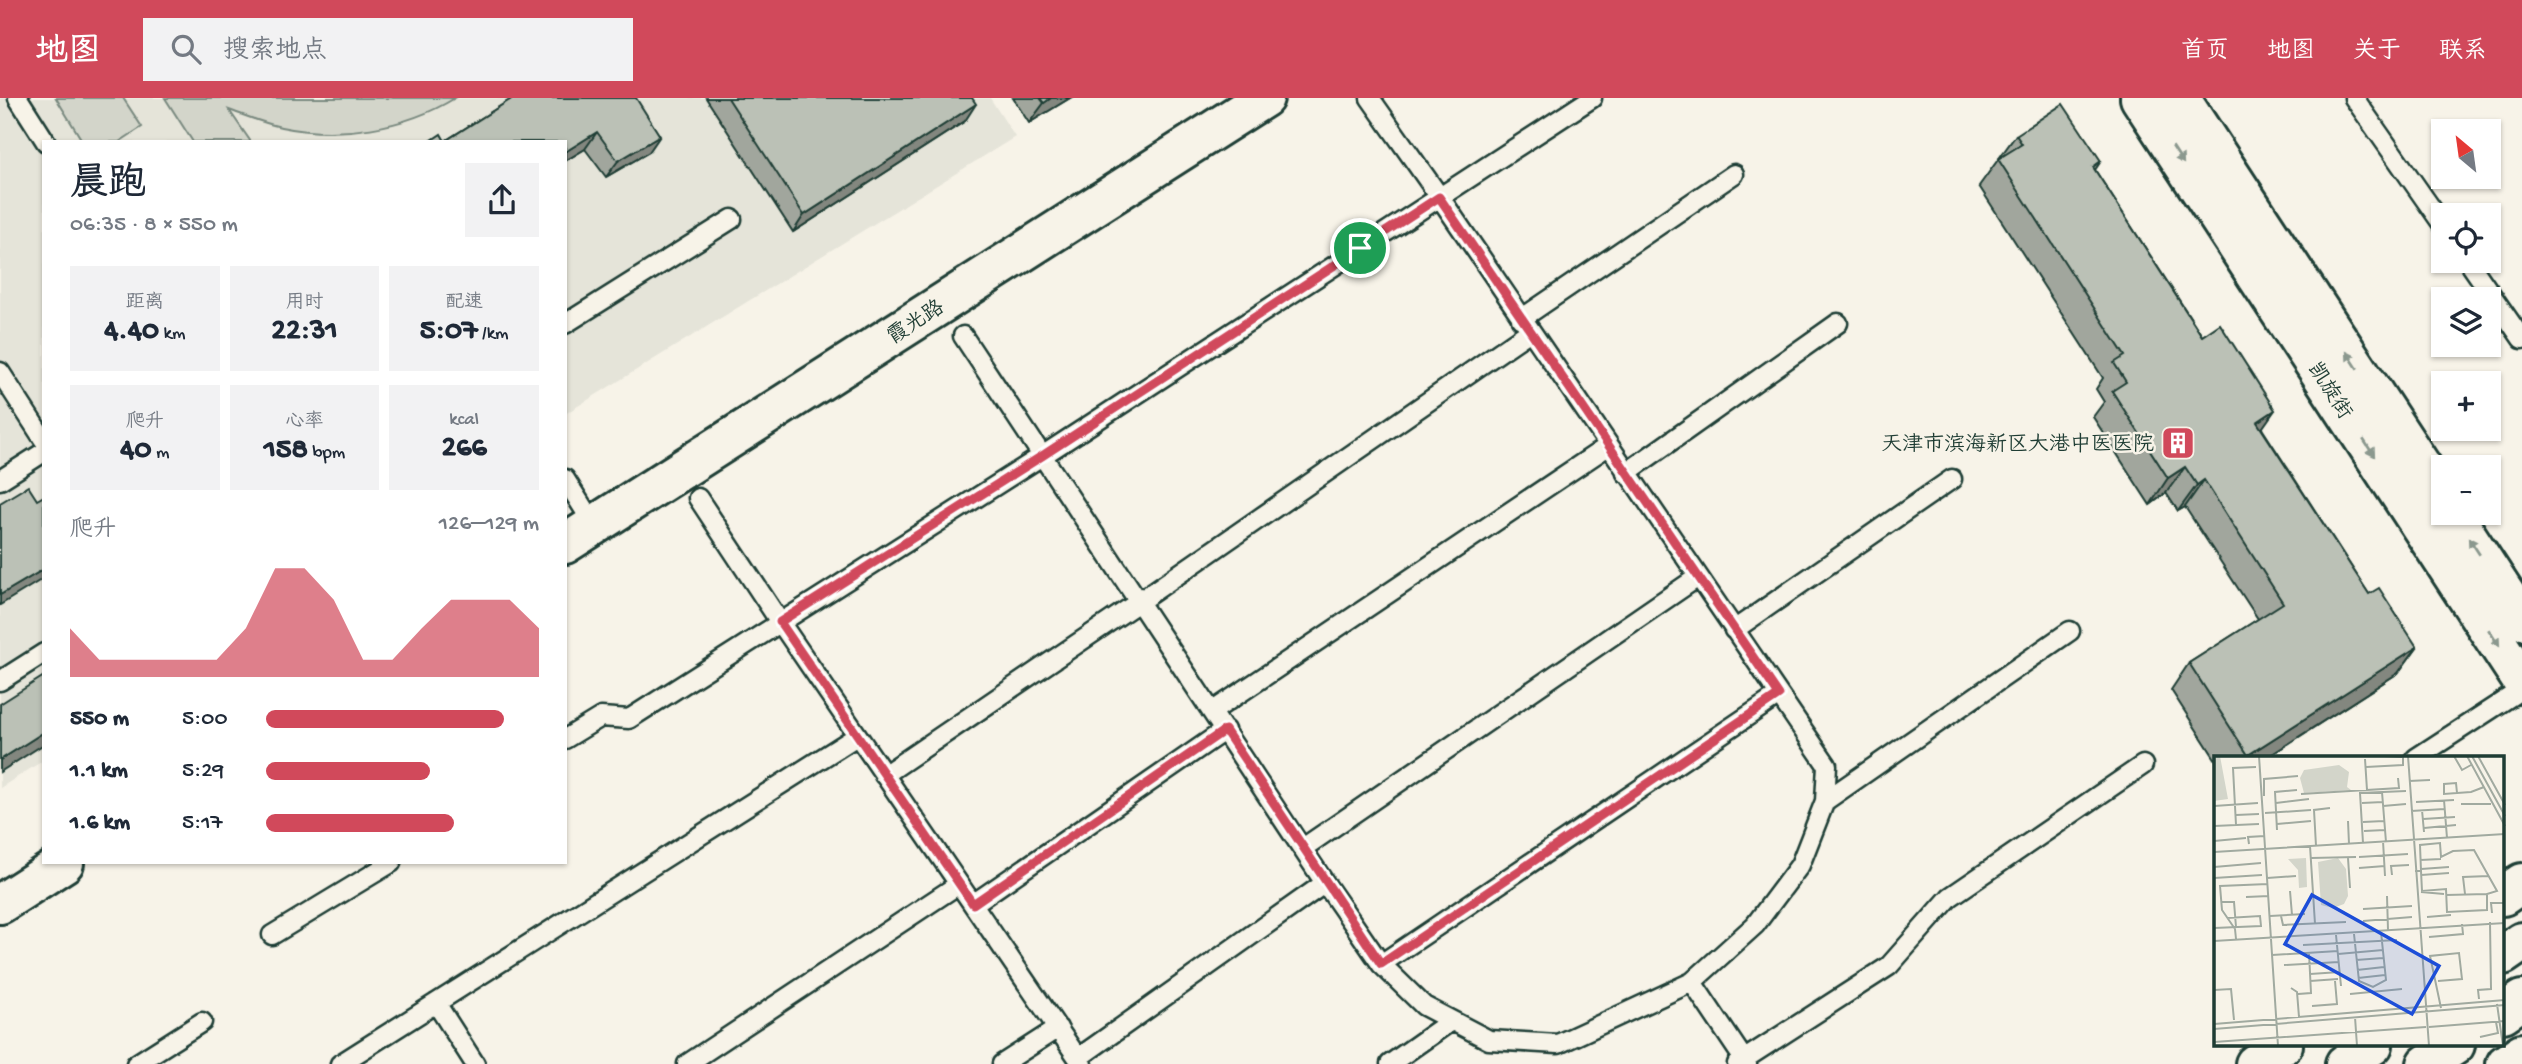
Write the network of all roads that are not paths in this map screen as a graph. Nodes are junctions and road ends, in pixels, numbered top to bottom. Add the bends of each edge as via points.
1 (18, 98) edge
2 (1222, 98) edge
3 (1264, 98) edge
4 (1370, 98) edge
5 (1592, 98) edge
6 (2140, 98) edge
7 (2180, 98) edge
8 (2354, 98) edge
9 (45, 140) edge
10 (1734, 174) dead end
11 (1439, 197) junction
12 (2431, 208) edge
13 (732, 219) dead end
14 (2476, 273) edge
15 (567, 323) edge
16 (1838, 323) dead end
17 (1525, 325) junction
18 (963, 336) dead end
19 (2522, 339) edge
20 (0, 372) edge
21 (42, 437) edge
22 (1608, 446) junction
23 (42, 453) edge
24 (1042, 456) junction
25 (1626, 472) junction
26 (1952, 479) dead end
27 (0, 480) edge
28 (2431, 481) edge
29 (698, 498) dead end
30 (575, 514) edge
31 (2460, 525) edge
32 (1698, 577) junction
33 (1140, 601) junction
34 (2522, 620) edge
35 (780, 622) junction
36 (1734, 630) junction
37 (2070, 631) dead end
38 (42, 654) edge
39 (0, 681) edge
40 (2522, 681) edge
41 (2522, 689) edge
42 (1779, 695) junction
43 (1213, 711) junction
44 (1225, 730) junction
45 (857, 736) junction
46 (567, 738) edge
47 (2419, 756) edge
48 (2143, 765) dead end
49 (884, 775) junction
50 (1825, 801) junction
51 (1303, 848) junction
52 (42, 851) edge
53 (62, 864) edge
54 (389, 864) edge
55 (0, 878) edge
56 (1325, 883) junction
57 (2522, 883) edge
58 (959, 884) junction
59 (2504, 895) edge
60 (0, 904) edge
61 (973, 904) junction
62 (272, 935) dead end
63 (2522, 942) edge
64 (2504, 954) edge
65 (1381, 964) junction
66 (1692, 982) junction
67 (2522, 1000) edge
68 (436, 1003) junction
69 (2504, 1012) edge
70 (1451, 1020) junction
71 (202, 1022) dead end
72 (1058, 1028) junction
73 (2282, 1046) edge
74 (2371, 1046) edge
75 (2454, 1046) edge
76 (2522, 1053) edge
77 (1080, 1061) edge
78 (1743, 1062) edge
79 (136, 1064) edge
80 (340, 1064) edge
81 (475, 1064) edge
82 (687, 1064) edge
83 (1003, 1064) edge
84 (1390, 1064) edge
85 (2255, 1064) edge
86 (2345, 1064) edge
87 (2427, 1064) edge
88 (2505, 1064) edge

1 - 9 lane
2 - 30 street, 霞光路
3 - 30 street, 霞光路
4 - 11 lane
5 - 11 lane
6 -> 40 street, 凯旋街
28 -> 7 street, 凯旋街
8 - 12 lane
10 - 17 lane
11 - 17 lane
11 - 24 lane
13 - 15 lane
14 - 19 lane
16 - 25 lane
17 - 22 lane
17 - 33 lane
18 - 24 lane
20 - 21 lane
22 - 25 lane
22 - 43 lane
23 - 27 lane
24 - 33 lane
24 - 35 lane
25 - 32 lane
26 - 36 lane
29 - 35 lane
34 -> 31 street
32 - 36 lane
32 - 51 lane
33 - 43 lane
33 - 49 lane
35 - 45 lane
35 - 46 lane via 629,719 600,717
36 - 42 lane
37 - 50 lane
38 - 39 lane
41 - 47 lane
42 - 50 lane via 1827,765
42 - 65 lane
43 - 44 lane
44 - 51 lane
44 - 61 lane
45 - 49 lane
45 - 68 lane
48 - 78 lane via 1950,897 1889,966
49 - 58 lane
50 - 66 lane via 1800,865 1755,925
51 - 56 lane
52 - 55 street
53 - 60 street
54 - 62 lane
56 - 65 lane
56 - 77 lane
57 - 59 street
58 - 61 lane
58 - 82 lane
61 - 72 lane
63 - 64 street
65 - 70 lane via 1424,1006
66 - 70 lane via 1558,1044 1489,1040
66 - 78 lane
67 - 69 street
68 - 80 lane
68 - 81 lane
70 - 84 lane
71 - 79 lane
72 - 77 lane
72 - 83 lane
73 - 85 street
74 - 86 street
75 - 87 street
76 - 88 street

